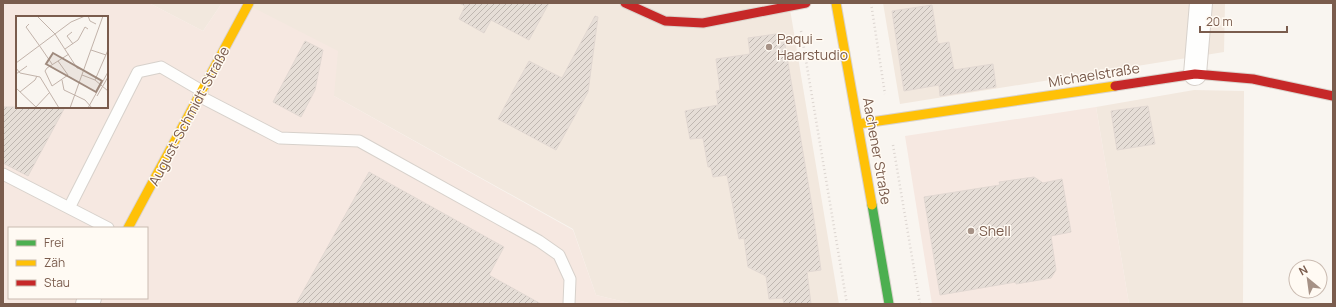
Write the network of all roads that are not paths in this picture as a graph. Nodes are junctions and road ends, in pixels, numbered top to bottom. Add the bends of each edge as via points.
1 (249, 3) edge
2 (625, 3) edge
3 (806, 3) edge
4 (836, 3) edge
5 (1201, 3) edge
6 (1195, 74) junction
7 (200, 94) junction
8 (1333, 96) edge
9 (858, 124) junction
10 (3, 174) edge
11 (69, 208) junction
12 (106, 227) edge
13 (129, 227) edge
14 (569, 304) edge
15 (889, 304) edge

1 - 7 street, August-Schmidt-Straße
2 - 3 street via 665,21 703,23
4 - 9 street, Aachener Straße
5 - 6 street
6 - 8 street, Michaelstraße via 1253,79
6 - 9 street, Michaelstraße
7 - 11 lane via 161,67 138,72
7 - 13 street, August-Schmidt-Straße
7 - 14 lane via 280,138 359,141 539,241 559,255 570,279
9 - 15 street, Aachener Straße
10 - 11 lane
11 - 12 lane

